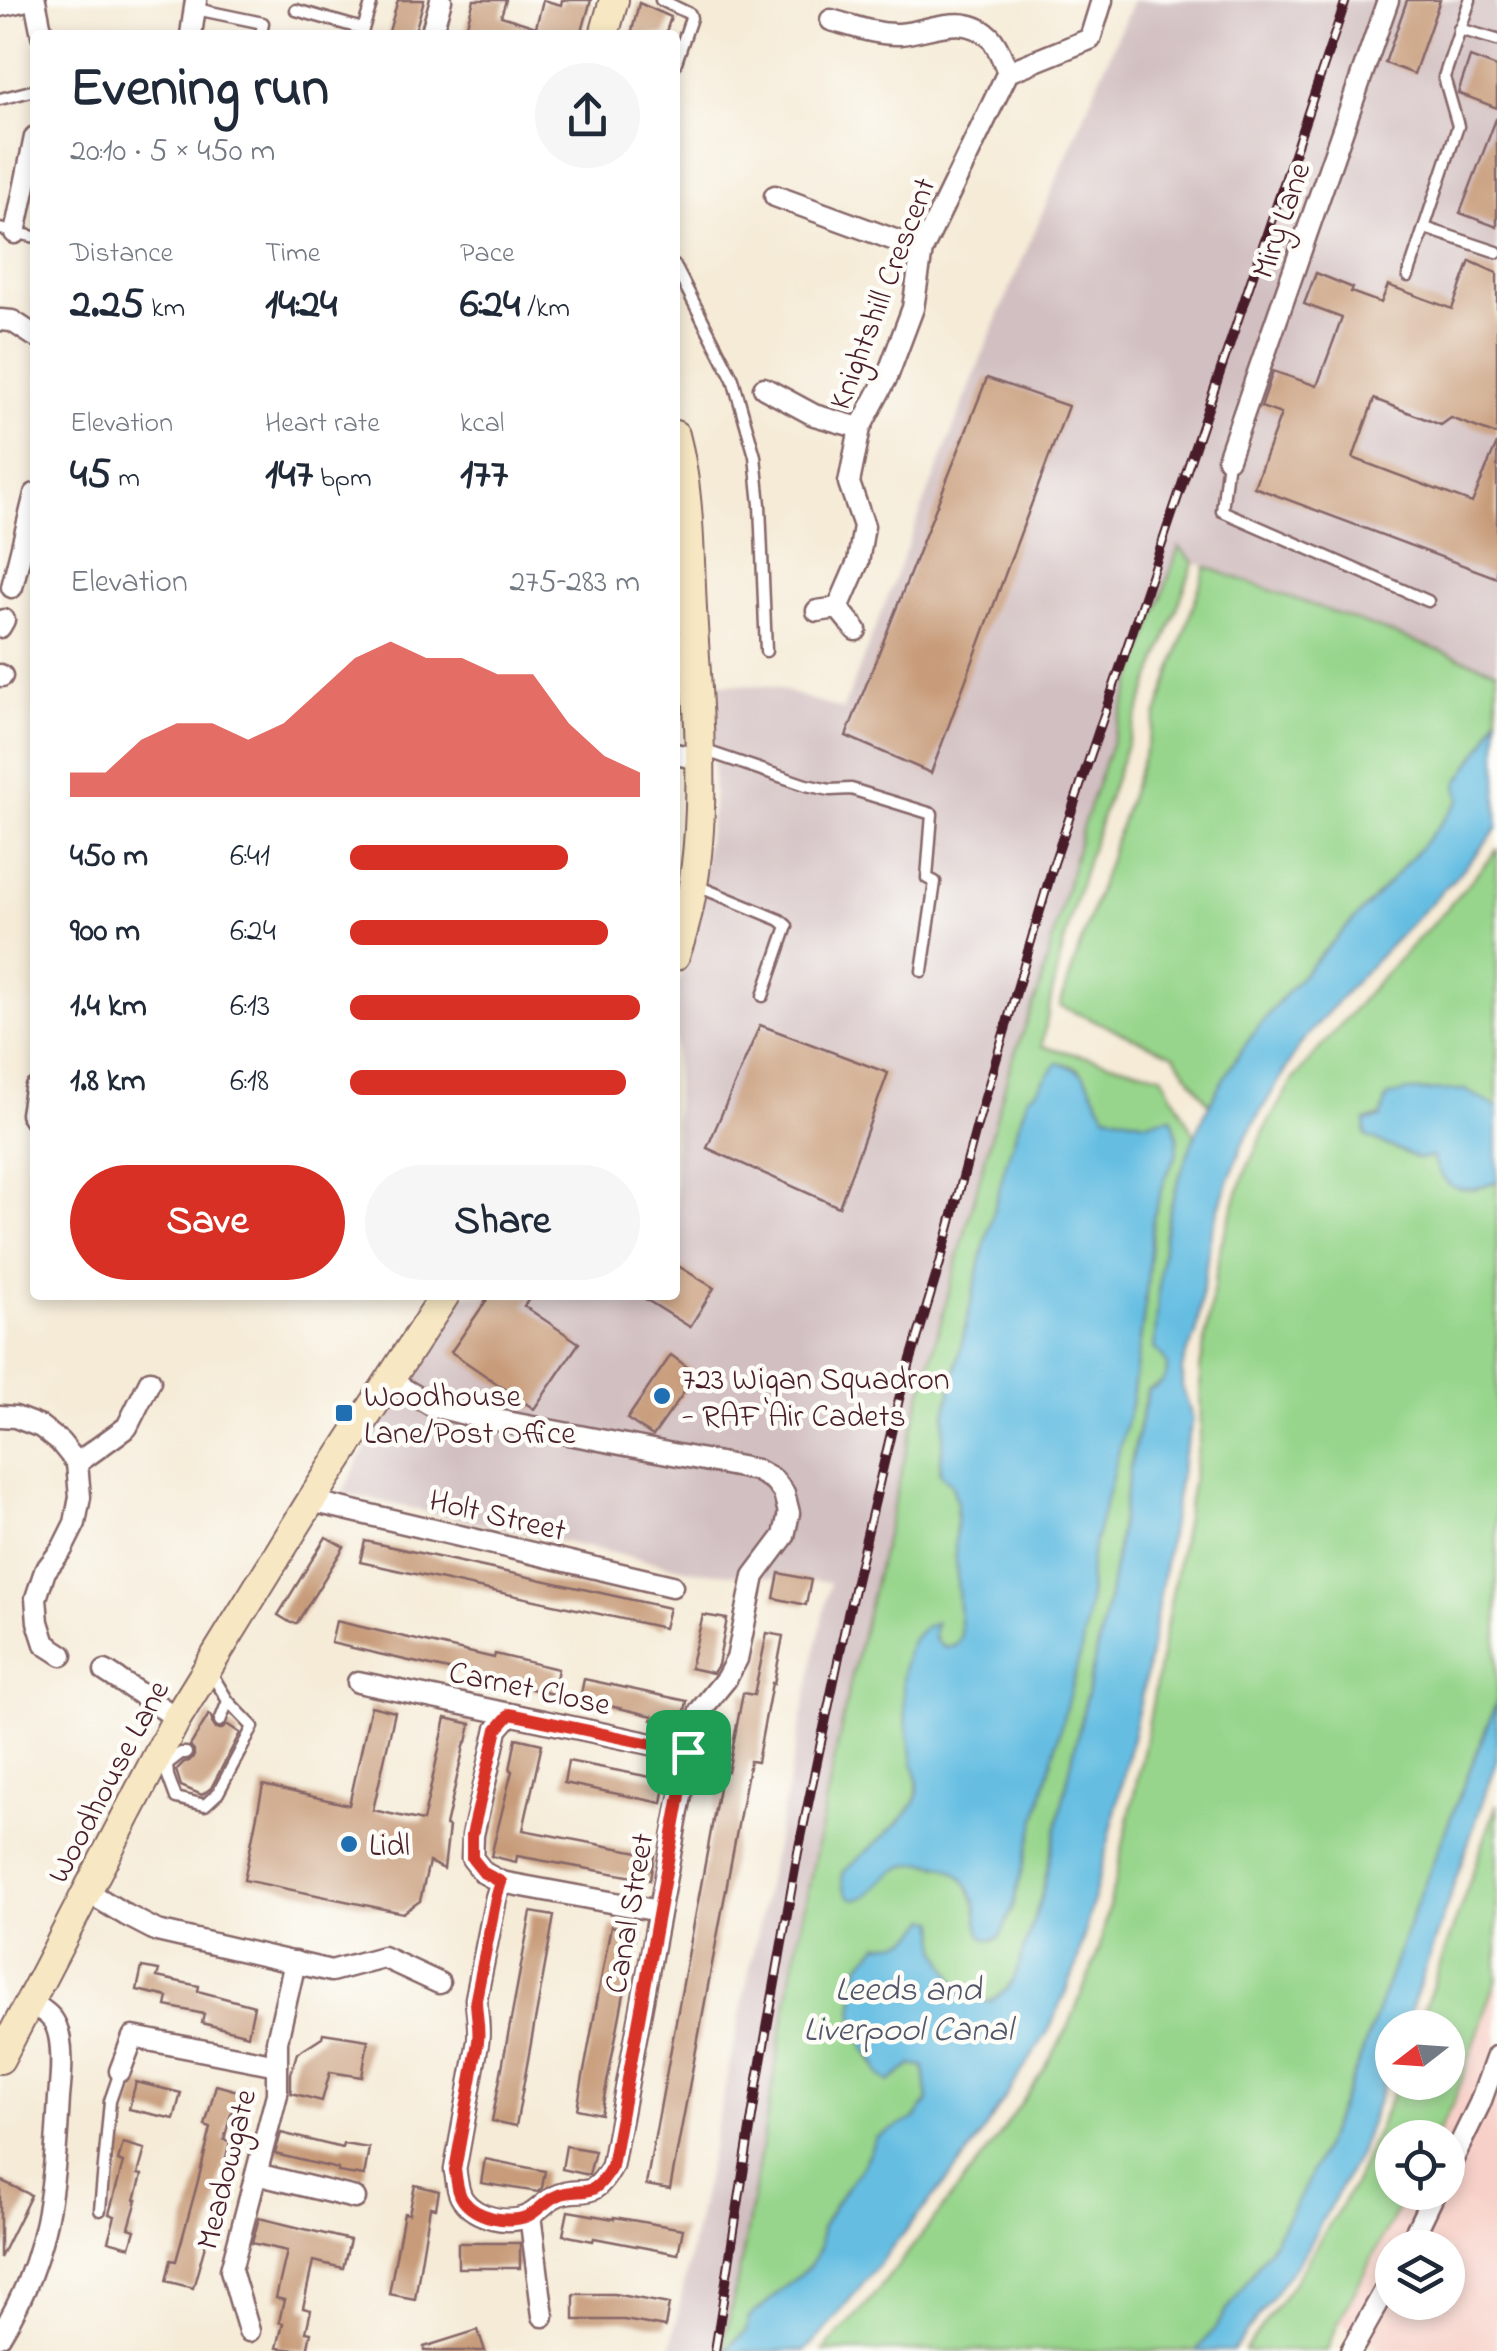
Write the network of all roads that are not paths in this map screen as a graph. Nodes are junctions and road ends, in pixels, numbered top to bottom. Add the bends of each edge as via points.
1 (31, 0) edge
2 (442, 0) edge
3 (614, 0) edge
4 (661, 0) edge
5 (1102, 0) edge
6 (1388, 0) edge
7 (1470, 0) edge
8 (372, 1) edge
9 (196, 4) edge
10 (0, 6) edge
11 (296, 10) dead end
12 (831, 20) dead end
13 (1459, 29) junction
14 (40, 30) edge
15 (192, 30) edge
16 (262, 30) edge
17 (356, 30) edge
18 (363, 30) edge
19 (433, 30) edge
20 (605, 30) edge
21 (1497, 40) edge
22 (680, 50) edge
23 (1008, 72) junction
24 (30, 91) edge
25 (0, 99) edge
26 (30, 164) edge
27 (775, 196) dead end
28 (1425, 228) junction
29 (17, 233) edge
30 (922, 250) junction
31 (1497, 252) edge
32 (680, 276) edge
33 (1408, 276) dead end
34 (0, 320) edge
35 (30, 333) edge
36 (764, 388) dead end
37 (860, 428) junction
38 (1228, 459) joint
39 (680, 461) edge
40 (30, 505) edge
41 (10, 549) edge
42 (12, 587) dead end
43 (1428, 601) dead end
44 (856, 630) dead end
45 (766, 651) dead end
46 (692, 754) edge
47 (692, 888) junction
48 (680, 926) edge
49 (922, 971) dead end
50 (763, 996) dead end
51 (442, 1300) edge
52 (388, 1380) junction
53 (150, 1381) dead end
54 (0, 1416) edge
55 (77, 1463) junction
56 (311, 1501) junction
57 (672, 1586) dead end
58 (46, 1652) dead end
59 (208, 1668) junction
60 (105, 1671) dead end
61 (358, 1682) dead end
62 (228, 1701) junction
63 (510, 1714) junction
64 (177, 1718) junction
65 (220, 1721) dead end
66 (688, 1752) junction
67 (186, 1753) dead end
68 (162, 1761) junction
69 (501, 1882) junction
70 (88, 1892) junction
71 (660, 1910) junction
72 (295, 1962) junction
73 (439, 1983) dead end
74 (30, 2003) junction
75 (1497, 2056) edge
76 (0, 2058) edge
77 (277, 2065) junction
78 (120, 2071) joint
79 (1465, 2133) edge
80 (256, 2174) junction
81 (355, 2198) dead end
82 (100, 2210) dead end
83 (530, 2215) junction
84 (1375, 2309) edge
85 (543, 2316) dead end
86 (249, 2330) dead end
87 (1, 2332) edge
88 (1352, 2351) edge

1 - 10 street
1 - 14 street
2 - 19 street
3 - 20 main road
4 - 22 lane via 690,14
5 - 23 street via 1090,39
6 - 38 street, Miry Lane
7 - 13 lane
8 - 18 lane
9 - 15 street
9 - 16 lane via 264,23
11 - 17 lane
12 - 23 street via 898,34 972,26 991,38
13 - 21 lane
13 - 28 lane via 1444,78 1458,126
23 - 30 street, Knightshill Crescent
24 - 25 lane
26 - 29 street
27 - 30 street
28 - 31 lane
28 - 33 lane
30 - 37 street, Knightshill Crescent via 913,308
32 - 45 lane via 733,378 755,456
34 - 35 street
36 - 37 street via 814,415
37 - 44 street, Knightshill Crescent via 849,482 864,526 858,562 828,610
38 - 43 lane via 1222,511
39 - 46 main road
40 - 41 street
41 - 42 street
46 - 47 main road via 698,823
46 - 49 lane via 932,814 927,878 936,882
47 - 48 main road
47 - 50 lane via 787,926
51 - 52 main road, Woodhouse Lane
52 - 56 main road, Woodhouse Lane
52 - 66 street, Canal Street via 433,1406 756,1470 774,1480 789,1512 784,1536 754,1576 737,1659 700,1711
53 - 55 street via 128,1427
54 - 55 street via 41,1427
55 - 58 street via 75,1522 36,1598
56 - 57 street, Holt Street
56 - 59 main road, Woodhouse Lane
59 - 62 lane
59 - 64 main road, Woodhouse Lane
60 - 64 street
61 - 63 street, Carnet Close
62 - 65 lane
62 - 68 lane via 253,1726 218,1793 204,1805 176,1798
63 - 66 street, Carnet Close
63 - 69 street via 497,1729 472,1835 472,1858
64 - 68 main road, Woodhouse Lane
66 - 71 street, Canal Street
67 - 68 lane
68 - 70 main road, Woodhouse Lane
69 - 71 street
69 - 83 street via 476,1999 480,2026 455,2170 463,2200 478,2213 514,2220
70 - 72 street via 157,1931
70 - 74 main road, Woodhouse Lane
71 - 83 street, Canal Street via 612,2166 603,2183 555,2196
72 - 73 street via 330,1972 384,1957
72 - 77 street, Meadowgate via 276,2041
74 - 76 main road, Woodhouse Lane
74 - 87 street via 48,2014 60,2034 53,2192 36,2262
75 - 79 street
77 - 78 street via 133,2037
77 - 80 street, Meadowgate via 277,2094
78 - 82 lane via 110,2101
80 - 81 street
80 - 86 street, Meadowgate via 231,2270
83 - 85 street
84 - 88 street

